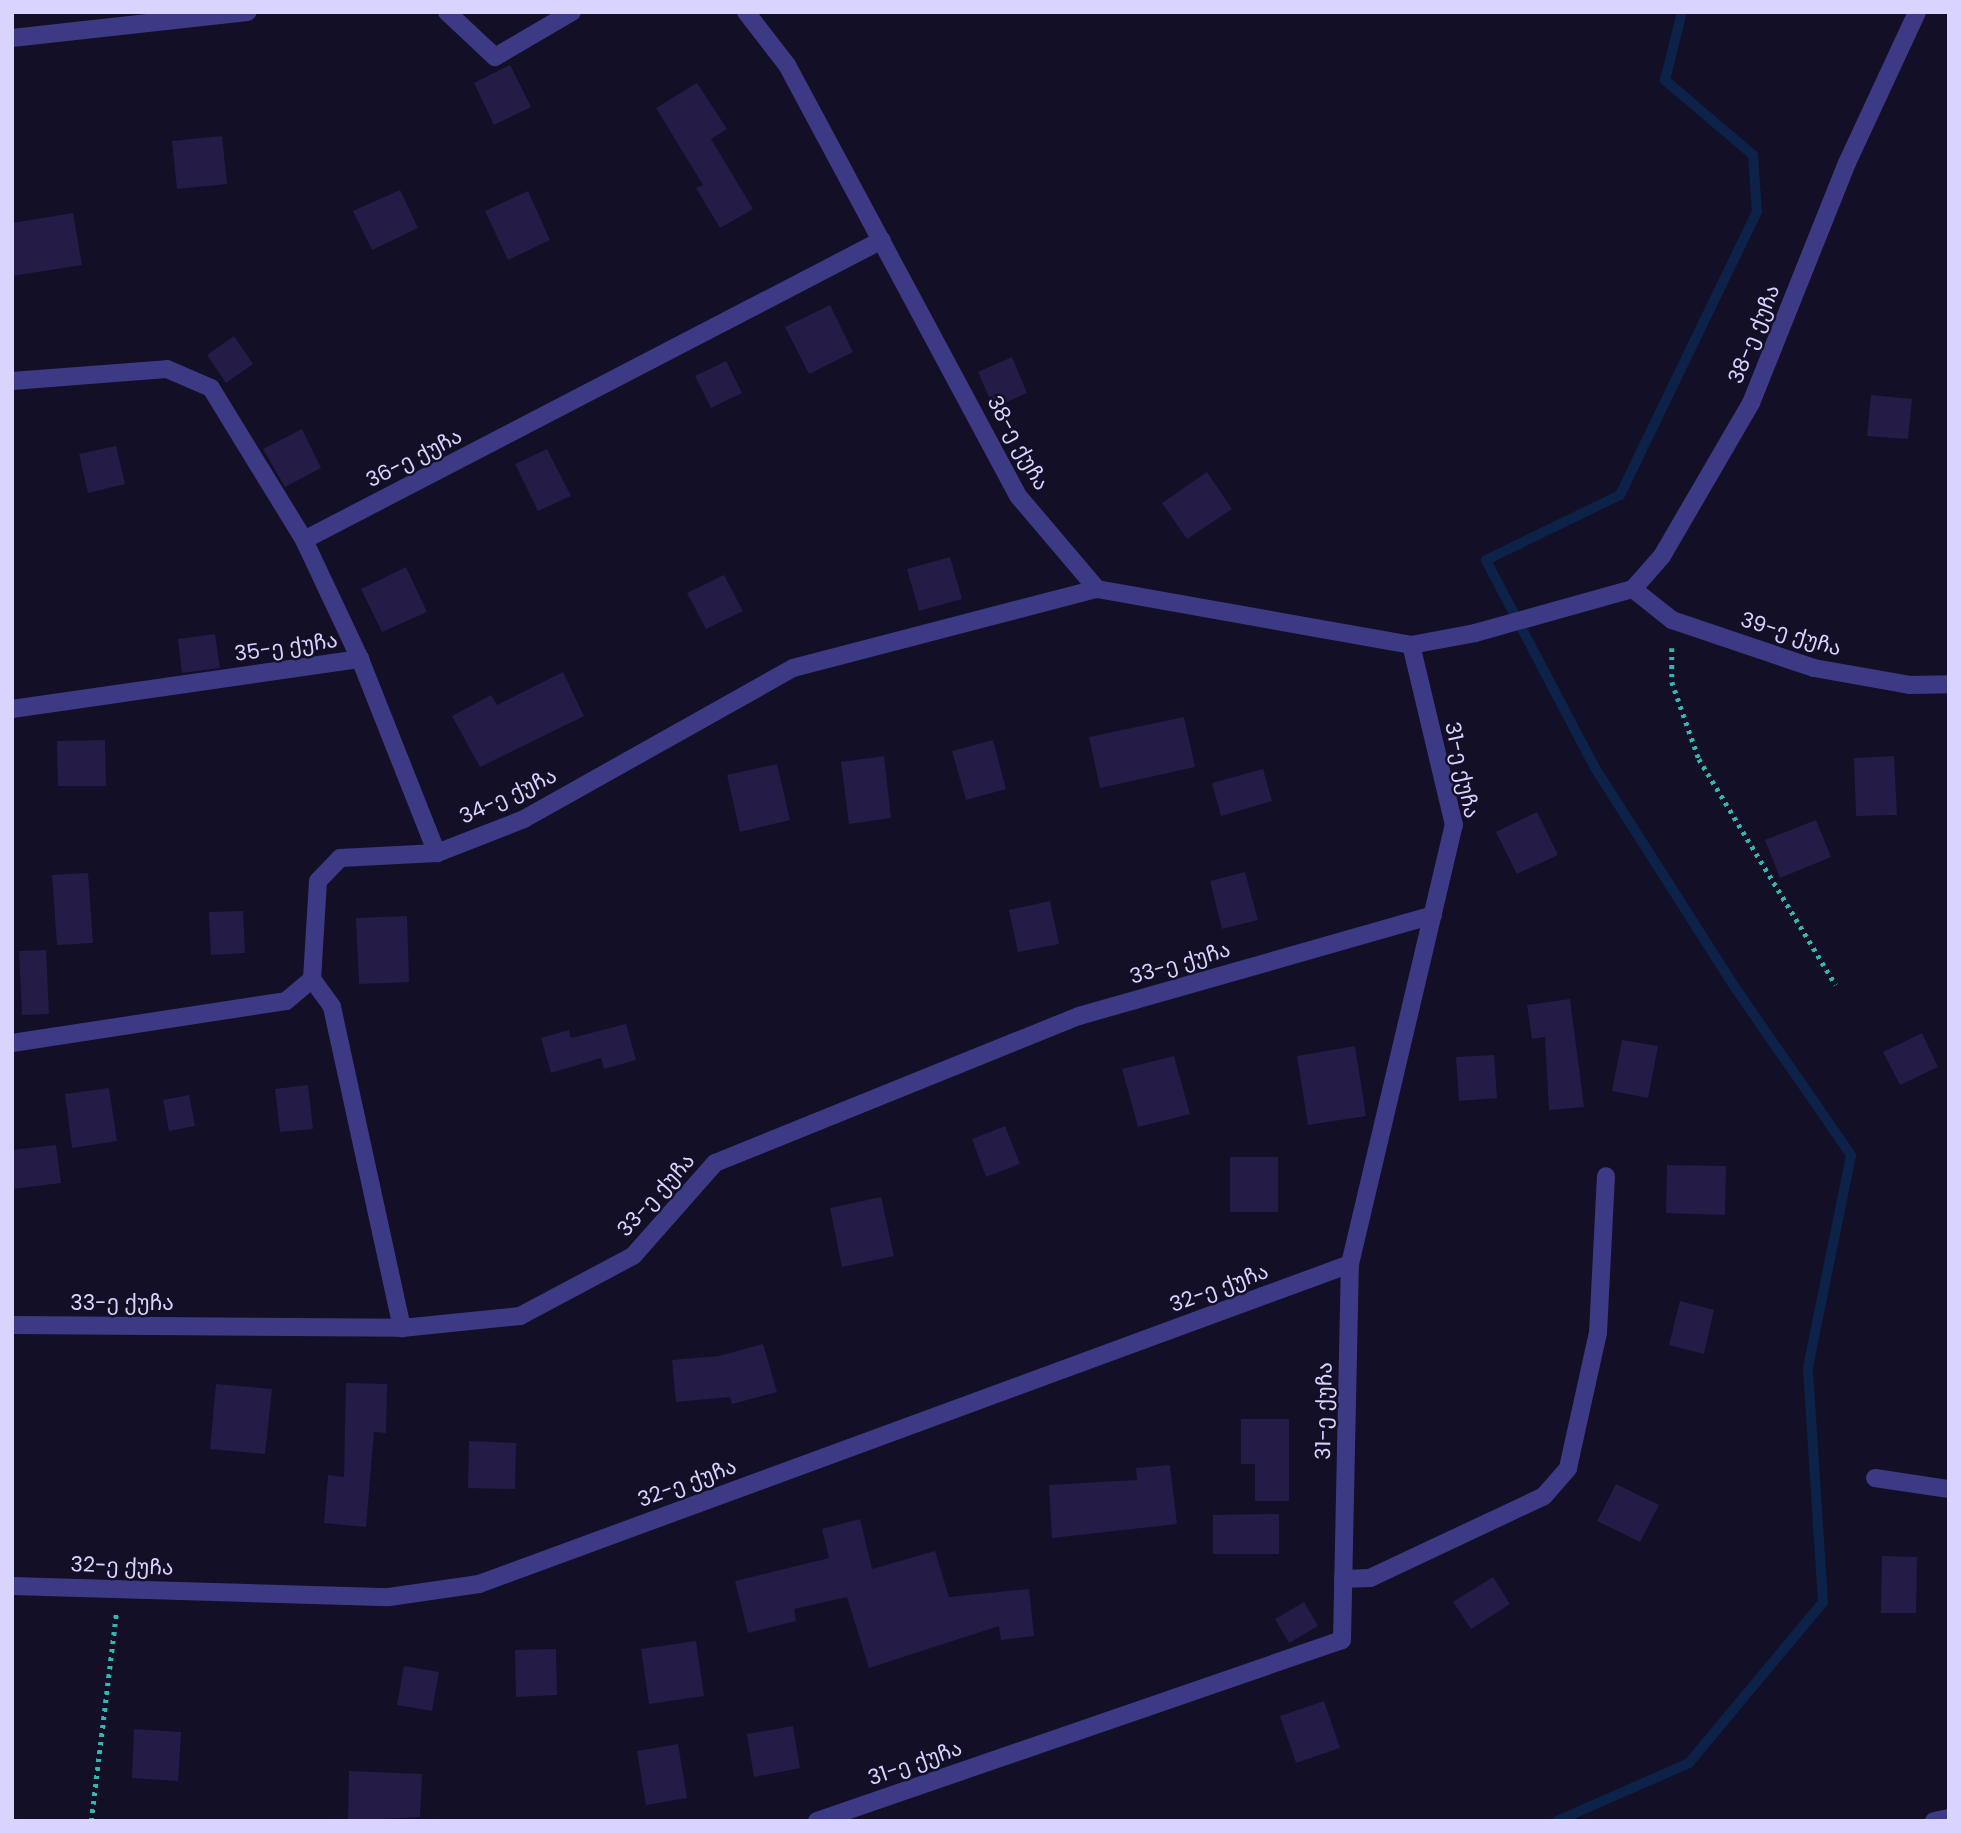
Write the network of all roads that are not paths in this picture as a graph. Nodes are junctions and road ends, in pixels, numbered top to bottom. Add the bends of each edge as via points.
1 (248, 12) edge
2 (447, 12) edge
3 (572, 12) edge
4 (746, 12) edge
5 (1917, 12) edge
6 (12, 38) edge
7 (882, 240) junction
8 (12, 381) edge
9 (304, 540) junction
10 (1097, 589) junction
11 (1633, 589) junction
12 (1411, 645) junction
13 (360, 659) junction
14 (1949, 684) edge
15 (12, 709) edge
16 (437, 853) junction
17 (1433, 915) junction
18 (312, 979) junction
19 (12, 1043) edge
20 (1606, 1176) dead end
21 (1350, 1264) junction
22 (12, 1325) edge
23 (402, 1328) junction
24 (1875, 1478) dead end
25 (1949, 1489) edge
26 (1343, 1579) junction
27 (12, 1586) edge
28 (1949, 1818) edge
29 (817, 1821) edge
30 (1934, 1821) edge

1 - 6 street
2 - 3 street via 495,57
4 - 7 street, 38-ე ქუჩა via 787,65
5 - 11 street, 38-ე ქუჩა via 1847,163 1751,403 1662,556
7 - 9 street, 36-ე ქუჩა
7 - 10 street, 38-ე ქუჩა via 1019,497
8 - 9 street via 167,369 211,388
9 - 13 street
10 - 12 street
10 - 16 street, 34-ე ქუჩა via 793,668 524,818
11 - 12 street via 1475,633
11 - 14 street, 39-ე ქუჩა via 1672,620 1814,668 1910,685
12 - 17 street, 31-ე ქუჩა via 1454,825
13 - 15 street, 35-ე ქუჩა
13 - 16 street, 35-ე ქუჩა
16 - 18 street, 34-ე ქუჩა via 340,858 318,881
17 - 21 street, 31-ე ქუჩა
17 - 23 street, 33-ე ქუჩა via 1079,1016 715,1163 633,1256 520,1316
18 - 19 street via 286,1001
18 - 23 street via 332,1007
20 - 26 street via 1598,1332 1568,1468 1544,1496 1370,1578
21 - 26 street, 31-ე ქუჩა
21 - 27 street, 32-ე ქუჩა via 479,1584 389,1597
22 - 23 street, 33-ე ქუჩა
24 - 25 street
26 - 29 street, 31-ე ქუჩა via 1342,1640
28 - 30 street

